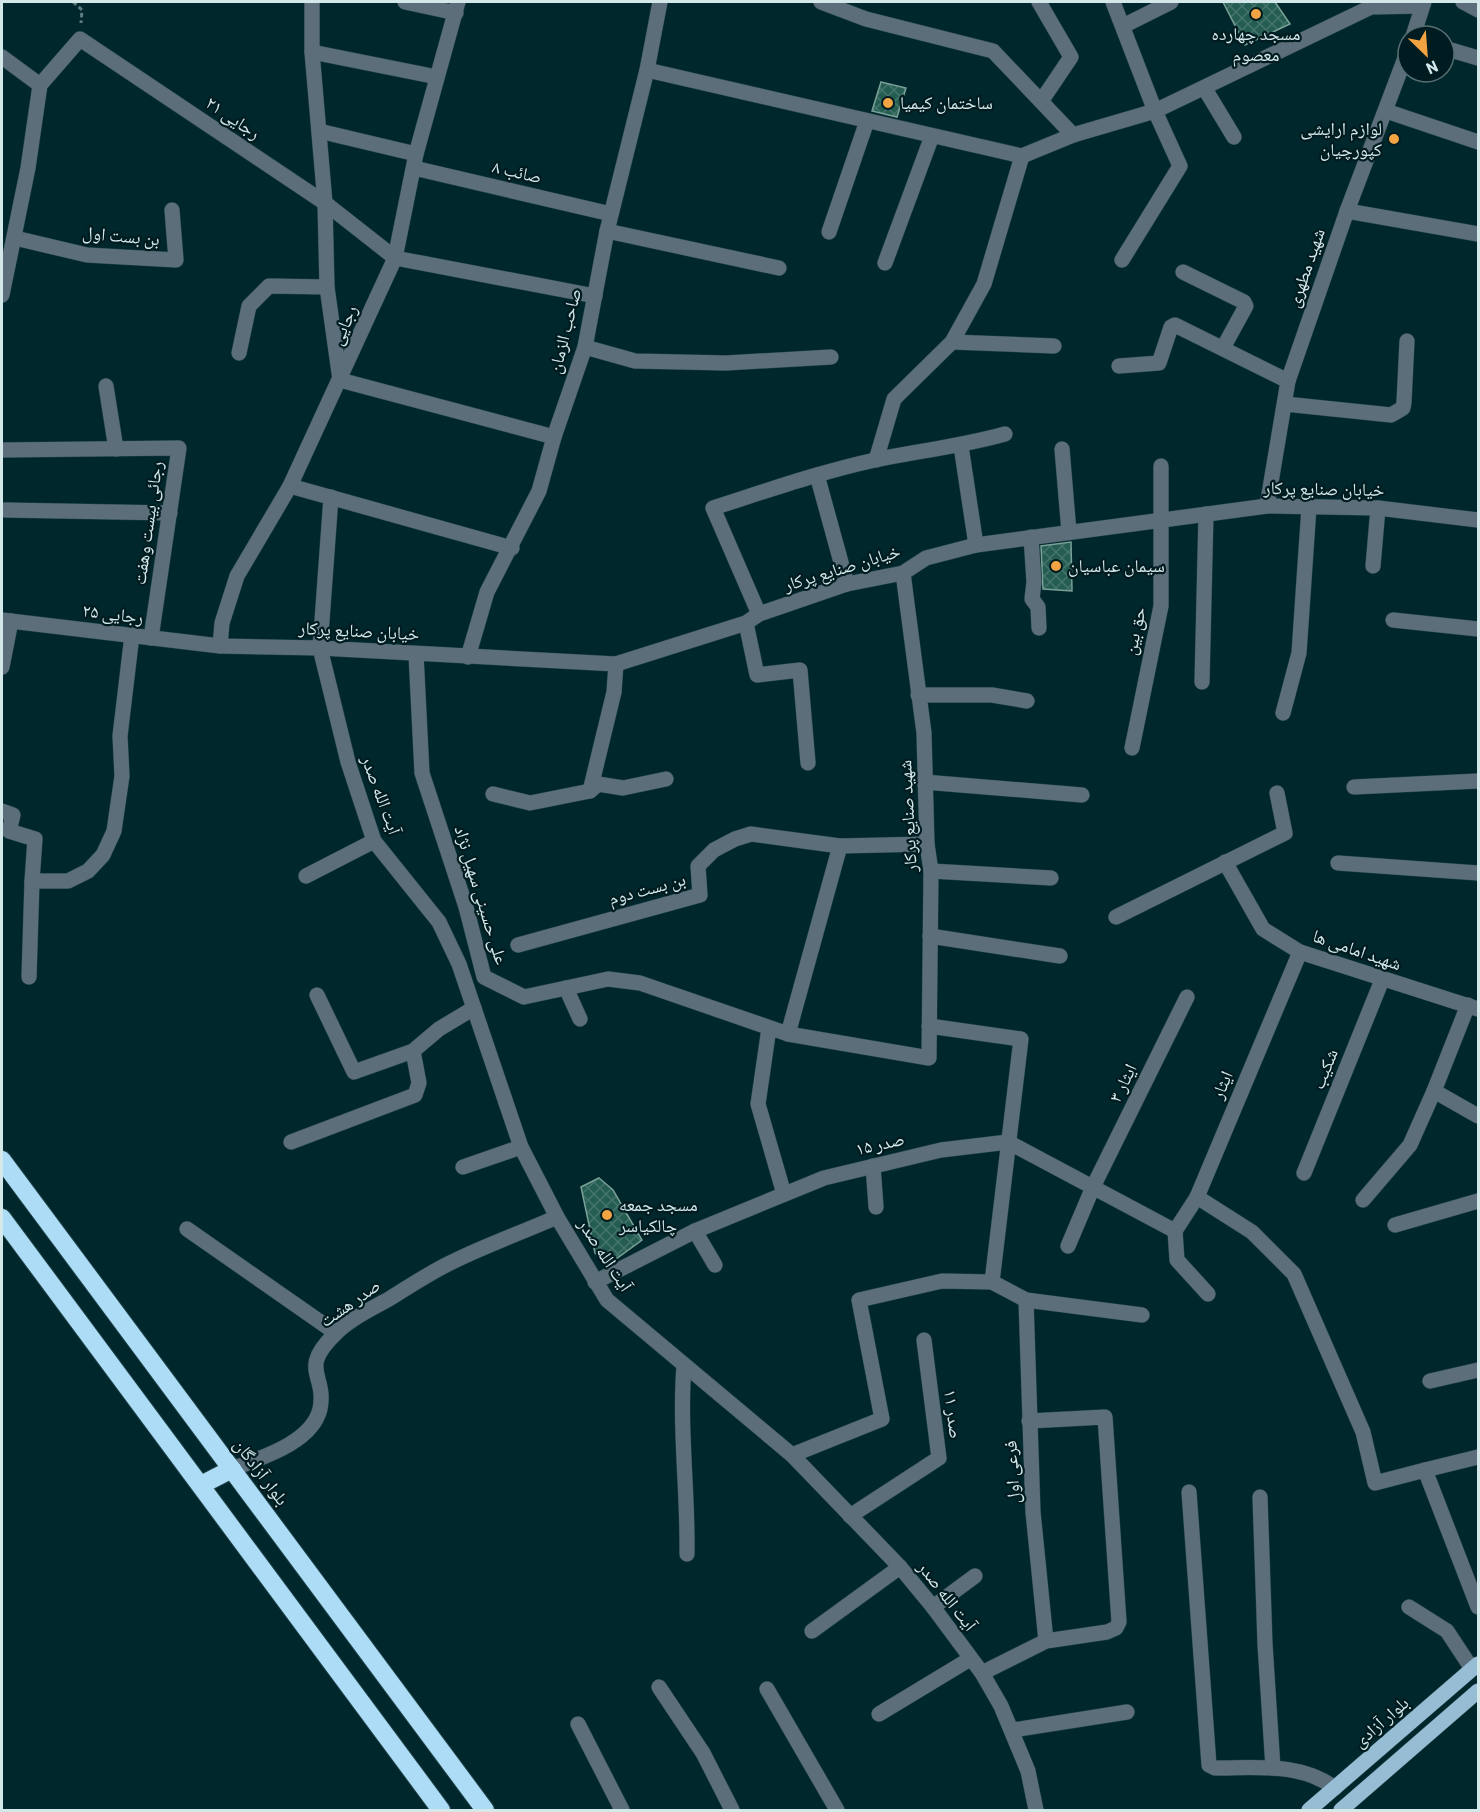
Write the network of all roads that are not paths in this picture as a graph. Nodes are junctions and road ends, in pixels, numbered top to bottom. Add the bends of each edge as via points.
1 (312, 2) edge
2 (405, 2) edge
3 (660, 2) edge
4 (820, 2) edge
5 (1039, 2) edge
6 (1113, 2) edge
7 (1171, 2) edge
8 (1463, 2) edge
9 (1423, 4) edge
10 (457, 7) edge
11 (1479, 10) edge
12 (1417, 24) edge
13 (1123, 26) junction
14 (1456, 51) edge
15 (312, 52) junction
16 (2, 57) edge
17 (1479, 58) edge
18 (646, 70) junction
19 (437, 76) junction
20 (1396, 83) edge
21 (40, 85) junction
22 (1205, 89) junction
23 (1042, 100) junction
24 (1155, 111) junction
25 (1386, 111) junction
26 (867, 121) junction
27 (319, 131) junction
28 (1073, 135) junction
29 (932, 136) junction
30 (1234, 137) dead end
31 (1479, 142) edge
32 (1022, 156) junction
33 (415, 161) junction
34 (325, 204) junction
35 (172, 210) dead end
36 (1347, 210) junction
37 (611, 214) junction
38 (607, 231) junction
39 (829, 231) dead end
40 (1479, 234) edge
41 (15, 238) junction
42 (395, 258) junction
43 (1122, 260) dead end
44 (885, 263) dead end
45 (779, 268) dead end
46 (1183, 272) dead end
47 (327, 287) junction
48 (2, 295) edge
49 (595, 296) junction
50 (1407, 341) dead end
51 (952, 342) junction
52 (1054, 346) dead end
53 (585, 347) junction
54 (1222, 348) junction
55 (239, 353) dead end
56 (831, 357) dead end
57 (1119, 366) dead end
58 (340, 380) junction
59 (1288, 381) junction
60 (106, 386) dead end
61 (1285, 404) junction
62 (1005, 434) dead end
63 (554, 437) junction
64 (961, 446) junction
65 (116, 449) junction
66 (1062, 449) dead end
67 (2, 450) edge
68 (876, 460) junction
69 (1161, 466) dead end
70 (817, 475) junction
71 (290, 486) junction
72 (331, 497) junction
73 (1267, 506) junction
74 (1309, 507) junction
75 (1377, 508) junction
76 (5, 510) dead end
77 (170, 513) junction
78 (1206, 514) junction
79 (1162, 520) junction
80 (1479, 520) edge
81 (1069, 532) junction
82 (1031, 537) junction
83 (976, 544) junction
84 (512, 548) junction
85 (1372, 566) dead end
86 (903, 573) junction
87 (847, 584) junction
88 (752, 619) junction
89 (6, 620) edge
90 (1393, 620) dead end
91 (1039, 628) dead end
92 (1479, 629) edge
93 (132, 635) junction
94 (150, 638) junction
95 (220, 646) junction
96 (320, 648) junction
97 (416, 654) junction
98 (468, 657) junction
99 (616, 664) junction
100 (2, 667) edge
101 (1202, 682) dead end
102 (918, 695) junction
103 (1027, 701) dead end
104 (1283, 713) dead end
105 (1132, 748) dead end
106 (808, 763) dead end
107 (666, 779) dead end
108 (1479, 781) edge
109 (924, 782) junction
110 (1354, 787) dead end
111 (590, 791) junction
112 (1277, 793) dead end
113 (493, 794) dead end
114 (1082, 795) dead end
115 (2, 811) edge
116 (374, 841) junction
117 (927, 844) junction
118 (840, 846) junction
119 (1225, 862) junction
120 (1338, 863) dead end
121 (931, 871) junction
122 (1479, 873) edge
123 (306, 876) dead end
124 (1051, 878) dead end
125 (32, 881) junction
126 (1116, 917) dead end
127 (930, 936) junction
128 (518, 945) dead end
129 (1300, 952) junction
130 (1060, 956) dead end
131 (29, 976) dead end
132 (1382, 980) junction
133 (566, 988) junction
134 (316, 995) dead end
135 (1187, 997) dead end
136 (1473, 1007) edge
137 (474, 1008) junction
138 (580, 1019) dead end
139 (929, 1026) junction
140 (769, 1028) junction
141 (788, 1034) junction
142 (413, 1051) junction
143 (929, 1058) joint
144 (1434, 1091) junction
145 (1479, 1116) edge
146 (291, 1142) dead end
147 (1008, 1142) junction
148 (521, 1147) junction
149 (2, 1160) edge
150 (873, 1166) junction
151 (463, 1167) dead end
152 (1304, 1173) dead end
153 (1093, 1187) junction
154 (784, 1194) junction
155 (1197, 1197) junction
156 (1363, 1200) dead end
157 (1479, 1201) edge
158 (876, 1208) dead end
159 (557, 1217) junction
160 (2, 1218) edge
161 (1395, 1225) dead end
162 (187, 1229) dead end
163 (695, 1231) junction
164 (1174, 1231) junction
165 (1068, 1246) dead end
166 (715, 1265) dead end
167 (595, 1282) junction
168 (992, 1282) junction
169 (1208, 1294) dead end
170 (1026, 1300) junction
171 (1142, 1315) dead end
172 (336, 1333) junction
173 (924, 1340) dead end
174 (684, 1366) junction
175 (1479, 1370) edge
176 (1430, 1381) dead end
177 (1029, 1421) junction
178 (792, 1455) junction
179 (1479, 1457) edge
180 (232, 1469) junction
181 (1425, 1470) junction
182 (201, 1485) junction
183 (1189, 1492) dead end
184 (1260, 1497) dead end
185 (850, 1516) junction
186 (687, 1554) dead end
187 (900, 1568) junction
188 (975, 1576) dead end
189 (933, 1607) junction
190 (1409, 1607) dead end
191 (1479, 1607) edge
192 (812, 1631) dead end
193 (1046, 1641) junction
194 (970, 1659) junction
195 (1475, 1667) edge
196 (982, 1673) junction
197 (659, 1687) dead end
198 (767, 1689) dead end
199 (1479, 1691) edge
200 (1128, 1712) dead end
201 (879, 1714) dead end
202 (578, 1724) dead end
203 (1013, 1730) junction
204 (1273, 1768) junction
205 (1335, 1788) junction
206 (441, 1810) edge
207 (485, 1810) edge
208 (622, 1810) edge
209 (732, 1810) edge
210 (837, 1810) edge
211 (1036, 1810) edge
212 (1309, 1810) edge
213 (1341, 1810) edge

1 - 15 street
2 - 10 street
3 - 18 street, صاحب الزمان
4 - 23 street via 866,19 993,51
5 - 23 street via 1071,57
6 - 13 street
7 - 13 street
8 - 11 street
9 - 12 street
9 - 22 street via 1371,7
10 - 19 street, رجایی
13 - 24 street
14 - 17 street
15 - 19 street
15 - 27 street
16 - 21 street
18 - 26 street
18 - 37 street, صاحب الزمان
19 - 33 street, رجایی
20 - 25 street, شهید مطهری
21 - 34 street, رجایی ۲۱ via 80,39
21 - 41 street
22 - 24 street
22 - 30 street
23 - 28 street
24 - 28 street
24 - 43 street via 1180,166
25 - 31 street
25 - 36 street, شهید مطهری
26 - 29 street
26 - 39 street
27 - 33 street, صائب ۸
27 - 34 street
28 - 32 street
29 - 32 street
29 - 44 street
32 - 51 street via 984,285
33 - 37 street, صائب ۸
33 - 42 street, رجایی
34 - 42 street, رجایی ۲۱
34 - 47 street
35 - 41 street, بن بست اول via 176,260 87,255
36 - 40 street
36 - 59 street, شهید مطهری
37 - 38 street, صاحب الزمان
38 - 45 street
38 - 49 street, صاحب الزمان
41 - 48 street
42 - 49 street
42 - 58 street, رجایی
46 - 54 street via 1244,302 1246,306
47 - 55 street via 269,286 249,306
47 - 58 street
49 - 53 street, صاحب الزمان
50 - 61 street via 1404,402 1391,416
51 - 52 street
51 - 68 street via 894,399
53 - 56 street via 635,361 726,363
53 - 63 street, صاحب الزمان
54 - 57 street via 1174,325 1159,363
54 - 59 street
58 - 63 street
58 - 71 street, رجایی
59 - 61 street, شهید مطهری
60 - 65 street
61 - 73 street, شهید مطهری
62 - 64 street
63 - 84 street, صاحب الزمان via 539,491
64 - 68 street
64 - 83 street
65 - 67 street, رجائی بیست وهفت
65 - 77 street, رجائی بیست وهفت via 179,448
66 - 81 street
68 - 70 street
69 - 79 street, حق بین
70 - 87 street
70 - 88 street via 713,508
71 - 72 street
71 - 95 street, رجایی via 237,576 222,623
72 - 84 street
72 - 96 street, آیت الله صدر
73 - 74 street, خیابان صنایع پرکار
73 - 78 street, خیابان صنایع پرکار
74 - 75 street, خیابان صنایع پرکار
74 - 104 street via 1299,653
75 - 80 street, خیابان صنایع پرکار
75 - 85 street
76 - 77 street
77 - 94 street, رجائی بیست وهفت
78 - 79 street, خیابان صنایع پرکار
78 - 101 street
79 - 81 street, خیابان صنایع پرکار
79 - 105 street, حق بین via 1161,606
81 - 82 street, خیابان صنایع پرکار
82 - 83 street, خیابان صنایع پرکار
82 - 91 street via 1032,599 1038,607
83 - 86 street, خیابان صنایع پرکار via 926,558
84 - 98 street, صاحب الزمان via 487,592
86 - 87 street, خیابان صنایع پرکار
86 - 102 street, شهید صنایع پرکار
87 - 88 street, خیابان صنایع پرکار
88 - 99 street, خیابان صنایع پرکار
88 - 106 street via 757,675 800,670
89 - 93 street, رجایی ۲۵
89 - 100 street
90 - 92 street
93 - 94 street, رجایی ۲۵
93 - 125 street via 114,831 103,855 88,871 68,881
94 - 95 street, رجایی ۲۵
95 - 96 street, خیابان صنایع پرکار
96 - 97 street, خیابان صنایع پرکار
96 - 116 street, آیت الله صدر via 348,762
97 - 98 street, خیابان صنایع پرکار
97 - 133 street, علی حسینی سهیل نژاد via 422,773 466,907 484,977 524,997
98 - 99 street, خیابان صنایع پرکار
99 - 111 street via 614,692
102 - 103 street via 992,695
102 - 109 street, شهید صنایع پرکار via 924,734
107 - 111 street via 623,788 598,784
108 - 110 street
109 - 114 street
109 - 117 street, شهید صنایع پرکار
111 - 113 street via 530,803
112 - 119 street via 1285,833
115 - 125 street via 12,815 9,831 35,839
116 - 123 street
116 - 137 street, آیت الله صدر via 438,922 459,964
117 - 118 street, بن بست دوم
117 - 121 street, شهید صنایع پرکار
118 - 128 street, بن بست دوم via 751,834 735,838 714,850 698,866 700,895
118 - 141 street
119 - 126 street
119 - 129 street, شهید امامی ها via 1263,929
120 - 122 street
121 - 124 street
121 - 127 street, شهید صنایع پرکار
125 - 131 street
127 - 130 street
127 - 139 street, شهید صنایع پرکار
129 - 132 street, شهید امامی ها
129 - 155 street, ایثار
132 - 136 street, شهید امامی ها
132 - 152 street, شکیب
133 - 138 street
133 - 140 street, علی حسینی سهیل نژاد via 608,978 640,983
134 - 142 street via 354,1072
135 - 153 street, ایثار ۳
136 - 144 street
137 - 142 street via 439,1029
137 - 148 street, آیت الله صدر
139 - 143 street, شهید صنایع پرکار
139 - 147 street via 1021,1039
140 - 141 street, علی حسینی سهیل نژاد
140 - 154 street via 758,1104
141 - 143 street, علی حسینی سهیل نژاد
142 - 146 street via 419,1083 415,1095
144 - 145 street
144 - 156 street via 1410,1145
147 - 150 street, صدر ۱۵ via 941,1150
147 - 153 street
147 - 168 street
148 - 151 street
148 - 159 street, آیت الله صدر
149 - 180 highway, بلوار آزادگان
150 - 154 street, صدر ۱۵ via 824,1178
150 - 158 street
153 - 164 street
153 - 165 street, ایثار ۳
154 - 163 street, صدر ۱۵
155 - 164 street, ایثار
155 - 181 street via 1252,1232 1294,1274 1363,1432 1375,1483
157 - 161 street
159 - 167 street, آیت الله صدر
159 - 172 street, صدر هشت via 448,1264
160 - 182 highway
162 - 172 street
163 - 166 street
163 - 167 street, صدر ۱۵
164 - 169 street via 1177,1260
167 - 174 street, آیت الله صدر via 607,1300
168 - 170 street
168 - 178 street via 942,1281 859,1300 882,1419
170 - 171 street
170 - 177 street, فرعی اول
172 - 180 street, صدر هشت via 317,1354 320,1409 312,1424 280,1448
173 - 185 street, صدر ۱۱ via 939,1458
174 - 178 street, آیت الله صدر
174 - 186 street via 681,1401 688,1495
175 - 176 street
177 - 193 street, فرعی اول via 1033,1512
177 - 193 street via 1100,1415 1107,1422 1119,1622 1107,1632
178 - 185 street, آیت الله صدر
179 - 181 street
180 - 182 highway
180 - 207 highway, بلوار آزادگان
181 - 191 street
182 - 206 highway
183 - 204 street via 1206,1759 1215,1768
184 - 204 street
185 - 187 street, آیت الله صدر
187 - 189 street, آیت الله صدر
187 - 192 street
188 - 189 street
189 - 194 street, آیت الله صدر
190 - 195 street via 1447,1631
193 - 196 street
194 - 196 street, آیت الله صدر
194 - 201 street
195 - 205 main road, بلوار آزادی
196 - 203 street, آیت الله صدر
197 - 209 street via 704,1752
198 - 210 street
199 - 213 main road
200 - 203 street
202 - 208 street
203 - 211 street, آیت الله صدر via 1028,1771
204 - 205 street via 1318,1775
205 - 212 main road, بلوار آزادی

